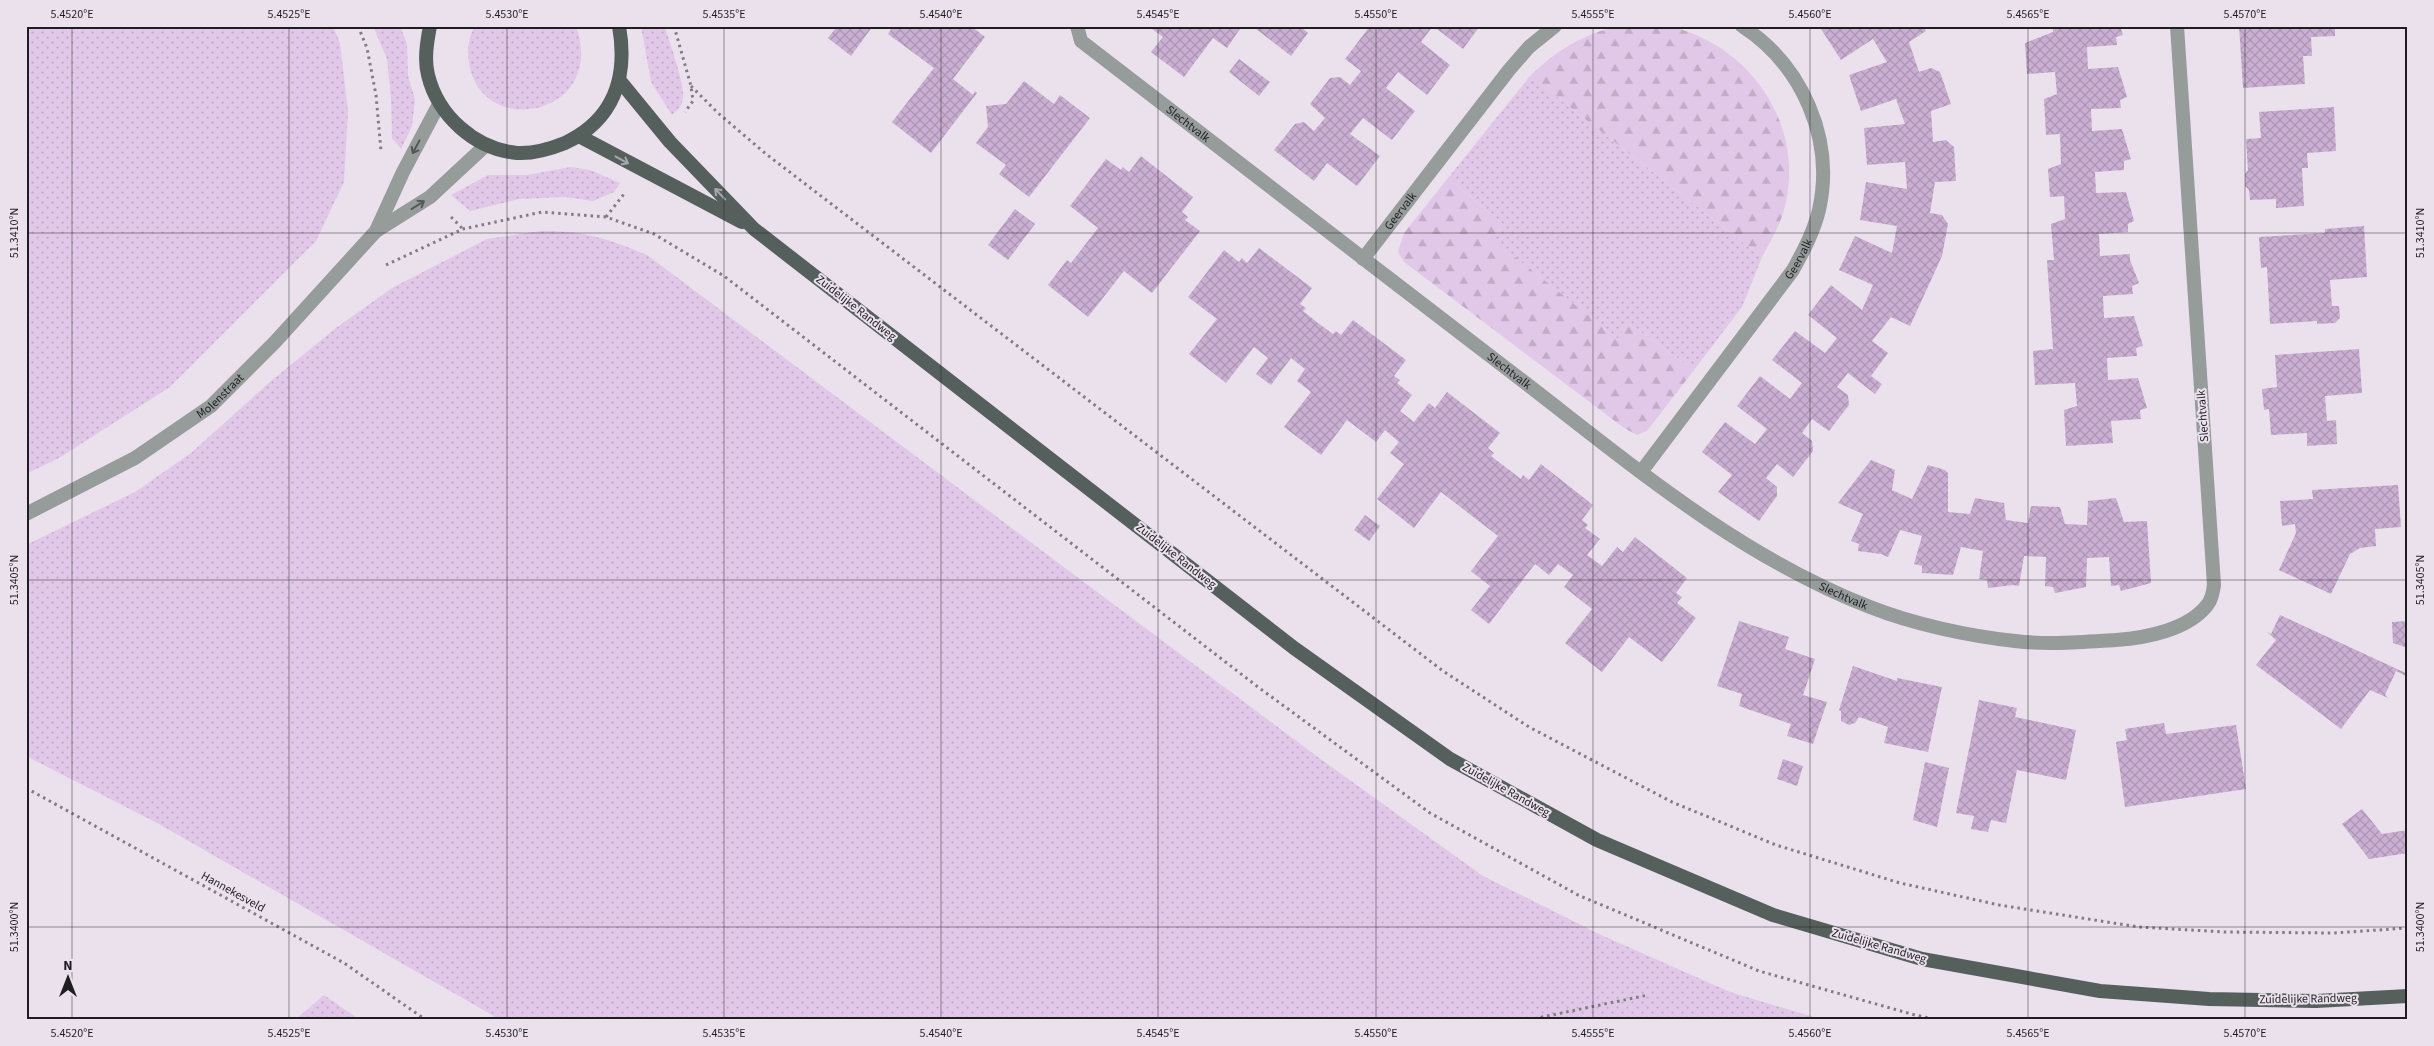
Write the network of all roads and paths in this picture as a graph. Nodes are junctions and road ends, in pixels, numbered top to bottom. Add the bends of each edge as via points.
1 (358, 26) edge
2 (430, 26) edge
3 (619, 26) edge
4 (1077, 26) edge
5 (1555, 26) edge
6 (1742, 26) edge
7 (2177, 26) edge
8 (620, 81) junction
9 (691, 86) dead end
10 (439, 104) junction
11 (579, 136) junction
12 (486, 145) junction
13 (380, 150) dead end
14 (606, 217) dead end
15 (463, 229) dead end
16 (754, 229) junction
17 (376, 231) junction
18 (1363, 259) junction
19 (1641, 472) junction
20 (26, 514) edge
21 (26, 788) edge
22 (2408, 928) edge
23 (1648, 995) dead end
24 (2408, 996) edge
25 (426, 1020) edge
26 (1528, 1020) edge

1 - 13 path via 367,48 376,95
2 - 10 main road via 428,74
3 - 8 main road via 623,54
4 - 18 street, Slechtvalk via 1081,40
5 - 18 street, Geervalk via 1529,47 1509,70
6 - 19 street, Geervalk via 1778,56 1798,82 1812,111 1821,143 1823,176 1819,209 1809,240 1793,270
7 - 19 street, Slechtvalk via 2214,585 2210,601 2199,614 2176,627 2134,639 2074,643 2015,641 1936,627 1872,608 1763,557 1717,528
8 - 11 main road via 597,122
16 -> 8 main road, Zuidelijke Randweg via 670,142
9 - 22 path via 766,154 1443,671 1529,727 1672,802 1776,845 1900,883 1999,905 2139,927 2215,932 2334,933
10 - 12 main road via 459,128
10 -> 17 street, Molenstraat
11 - 12 main road via 550,150 517,153
11 -> 16 main road, Zuidelijke Randweg
17 -> 12 street, Molenstraat via 430,197
14 - 15 path via 542,212
16 - 24 main road, Zuidelijke Randweg via 1294,648 1450,759 1597,840 1773,916 1922,958 2100,991 2209,999 2316,1001
17 - 20 street, Molenstraat via 212,406 135,458
18 - 19 street, Slechtvalk
21 - 25 path, Hannekesveld via 344,963
23 - 26 path

